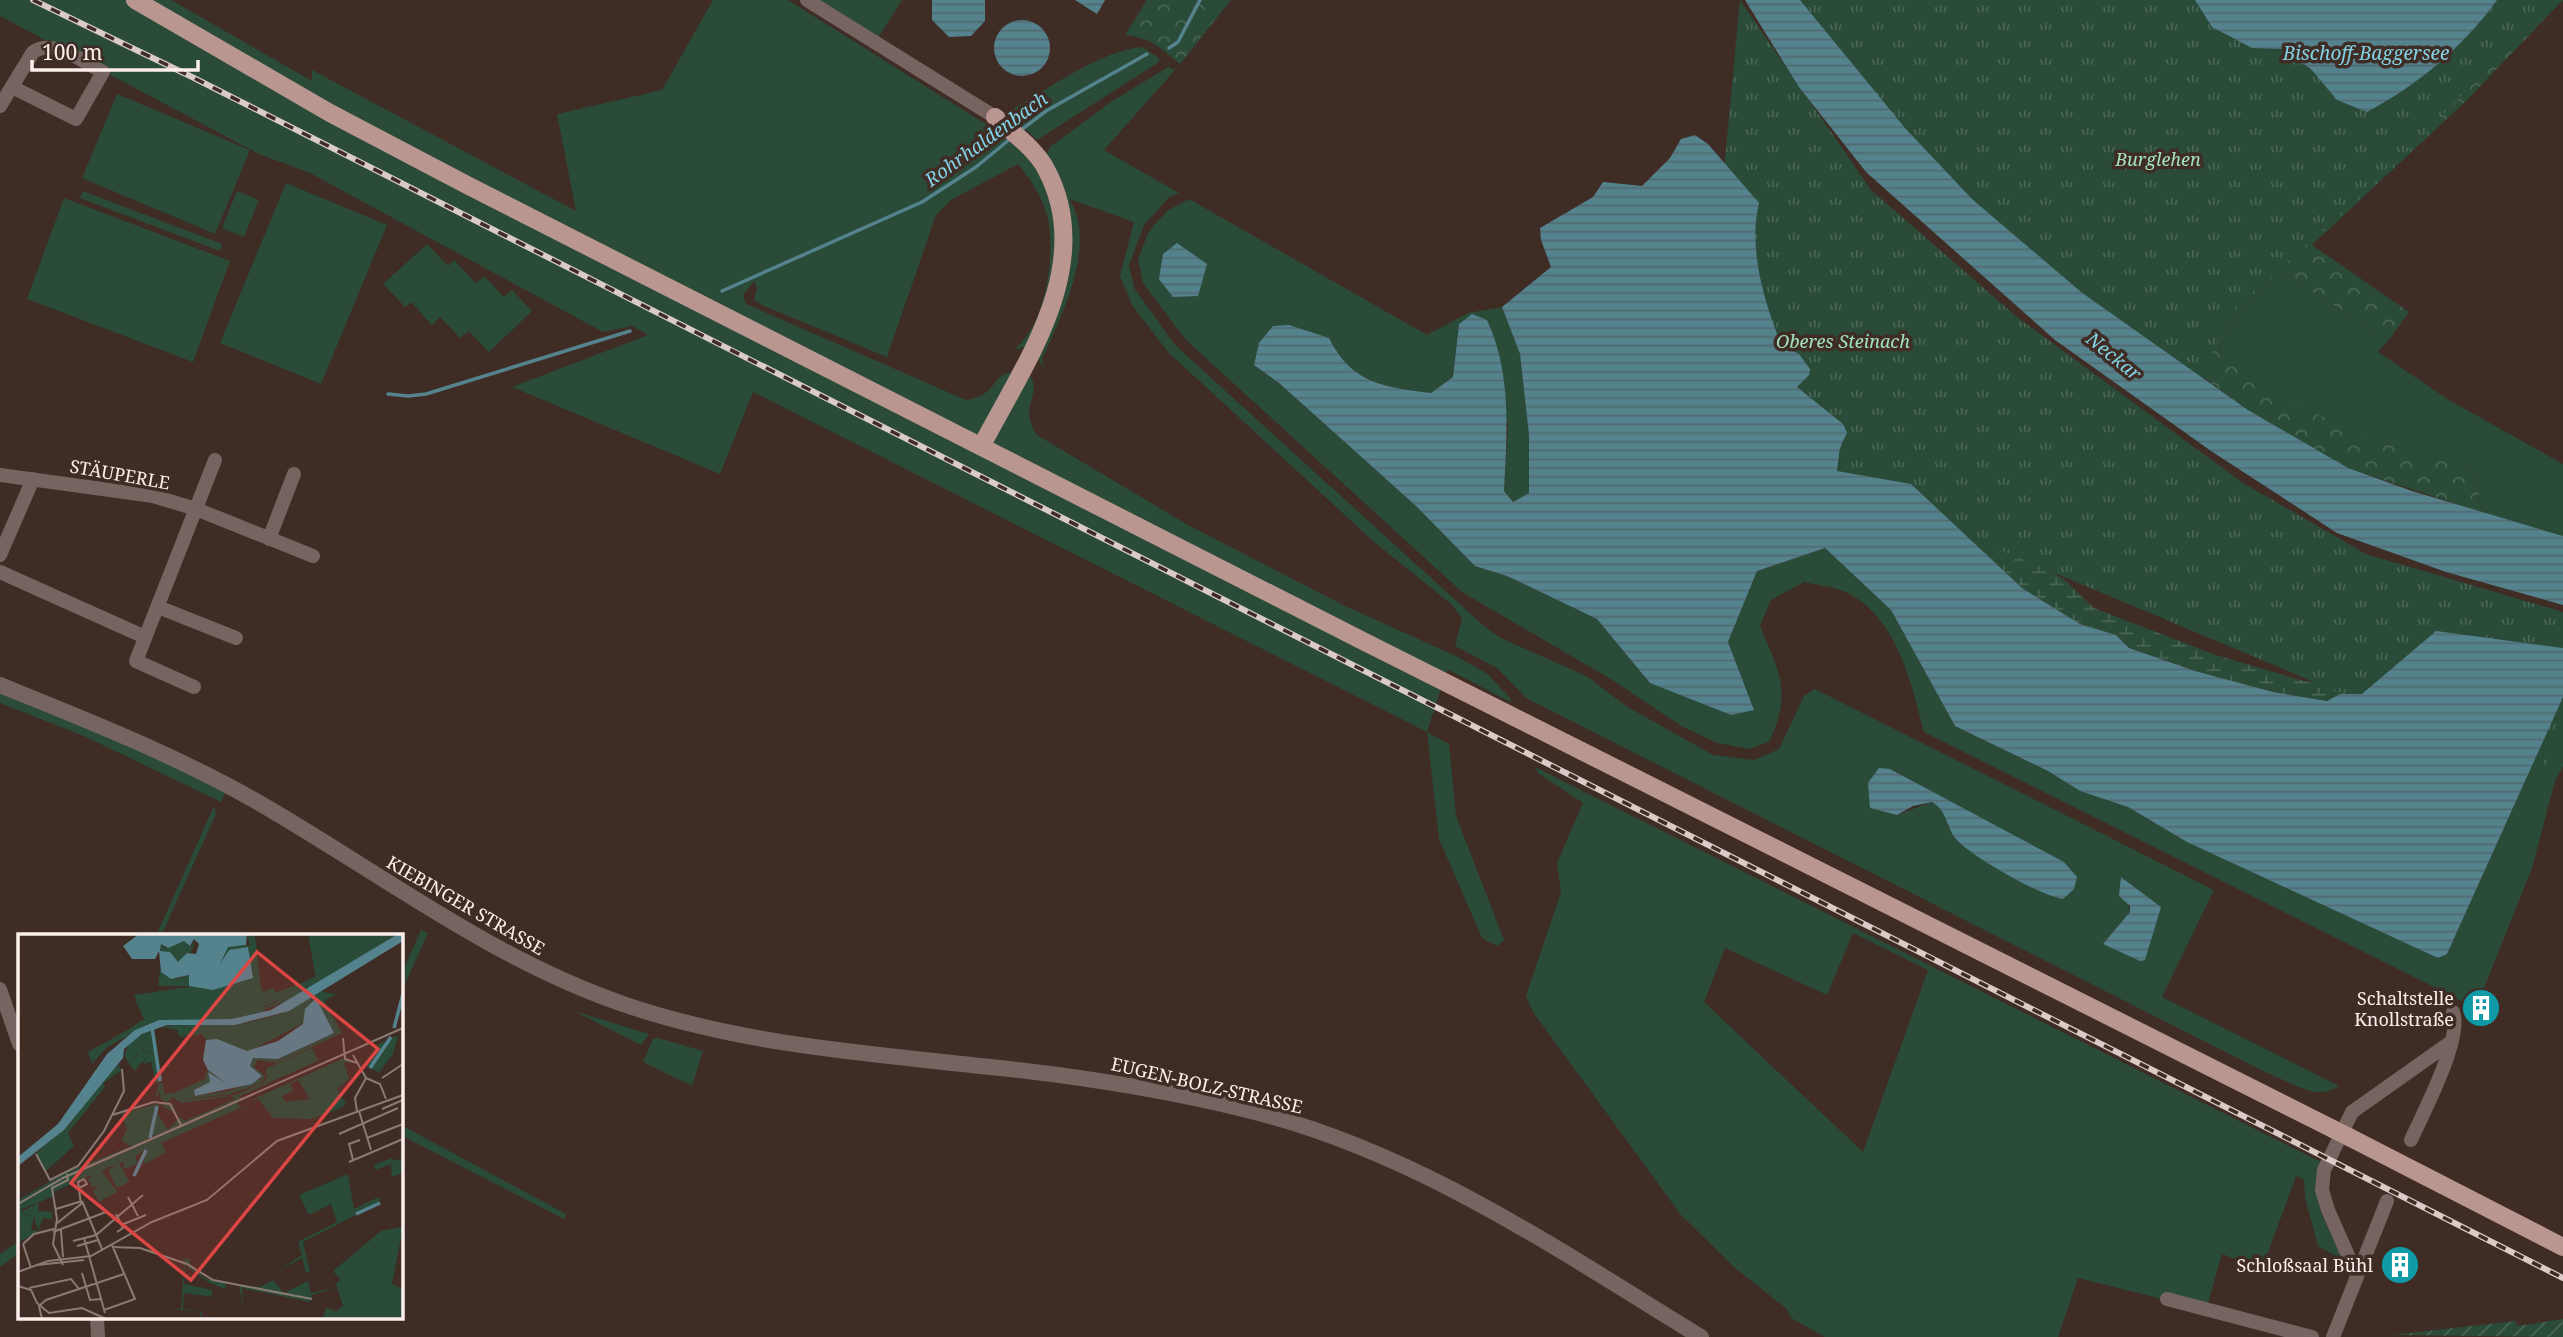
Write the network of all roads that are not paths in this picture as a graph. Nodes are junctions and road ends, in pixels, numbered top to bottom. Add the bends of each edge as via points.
1 (135, 0) edge
2 (807, 0) edge
3 (12, 87) junction
4 (0, 106) edge
5 (999, 121) joint
6 (982, 445) junction
7 (215, 460) dead end
8 (294, 474) dead end
9 (0, 475) edge
10 (33, 479) junction
11 (196, 509) junction
12 (270, 539) junction
13 (0, 555) edge
14 (313, 556) dead end
15 (0, 572) edge
16 (158, 607) junction
17 (145, 636) junction
18 (236, 638) dead end
19 (0, 685) edge
20 (194, 687) dead end
21 (0, 989) edge
22 (2453, 1012) dead end
23 (18, 1041) edge
24 (2451, 1042) junction
25 (946, 1062) joint
26 (2411, 1140) dead end
27 (2387, 1201) dead end
28 (2563, 1247) edge
29 (2357, 1276) junction
30 (2167, 1299) dead end
31 (1701, 1337) edge
32 (2312, 1337) edge
33 (2333, 1337) edge

1 - 6 main road via 341,119
2 - 5 street
3 - 3 street via 33,52 41,47 53,46 103,72 76,119
3 - 4 street
5 - 6 main road via 1047,168 1062,207 1066,238 1056,294 1041,332
6 - 28 main road
7 - 11 street
8 - 12 street
9 - 10 street, STÄUPERLE
10 - 11 street, STÄUPERLE via 153,496
10 - 13 street
11 - 12 street, STÄUPERLE
11 - 16 street
12 - 14 street, STÄUPERLE
15 - 17 street
16 - 17 street
16 - 18 street
17 - 20 street via 136,661
19 - 25 street, KIEBINGER STRASSE via 206,774 480,939 593,993 665,1017 749,1037
21 - 23 street
22 - 24 street via 2456,1020
24 - 26 street
24 - 29 street via 2352,1112 2324,1171 2322,1191
25 - 31 street, EUGEN-BOLZ-STRASSE via 1161,1091 1271,1116 1340,1138 1475,1199
27 - 29 street
29 - 33 street
30 - 32 street

